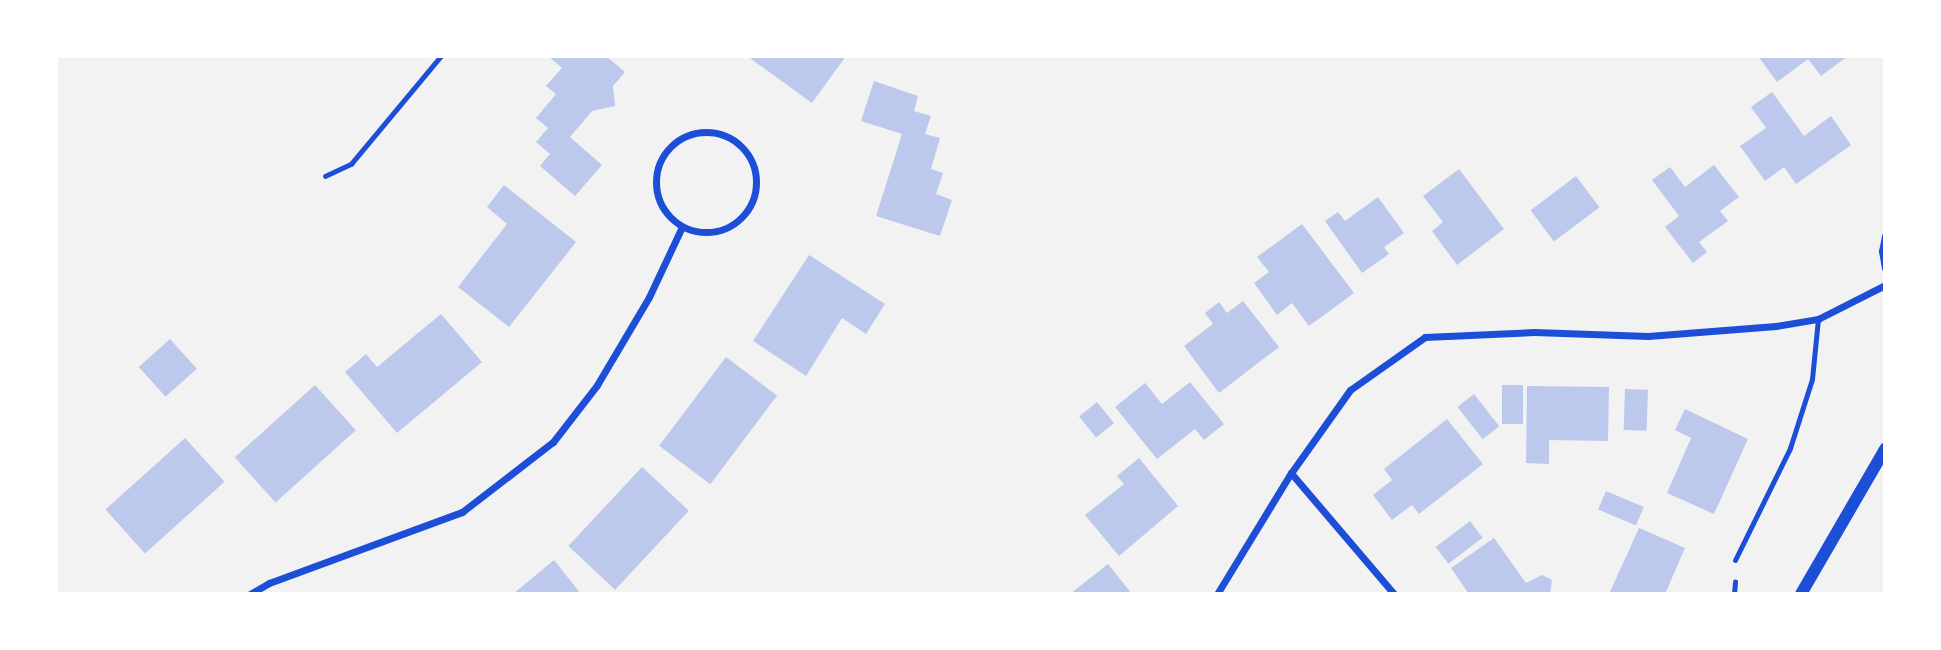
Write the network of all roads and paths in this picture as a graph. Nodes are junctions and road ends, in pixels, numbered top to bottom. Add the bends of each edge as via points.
1 (440, 56) edge
2 (325, 176) dead end
3 (682, 227) junction
4 (1885, 236) edge
5 (1885, 268) edge
6 (1885, 285) edge
7 (1818, 319) junction
8 (1885, 449) edge
9 (1291, 473) junction
10 (1735, 560) dead end
11 (250, 594) edge
12 (1217, 594) edge
13 (1394, 594) edge
14 (1801, 594) edge

1 - 2 path via 351,164
3 - 3 street via 667,214 659,198 656,179 661,160 671,146 690,135 709,132 728,138 740,146 753,167 755,188 750,206 739,220 721,230 702,233
3 - 11 street via 649,298 597,385 553,442 462,512
4 - 5 street
6 - 7 street
7 - 9 street via 1648,336 1534,332 1425,337 1350,390
7 - 10 lane via 1812,379 1790,448
8 - 14 street
9 - 12 street
9 - 13 street

